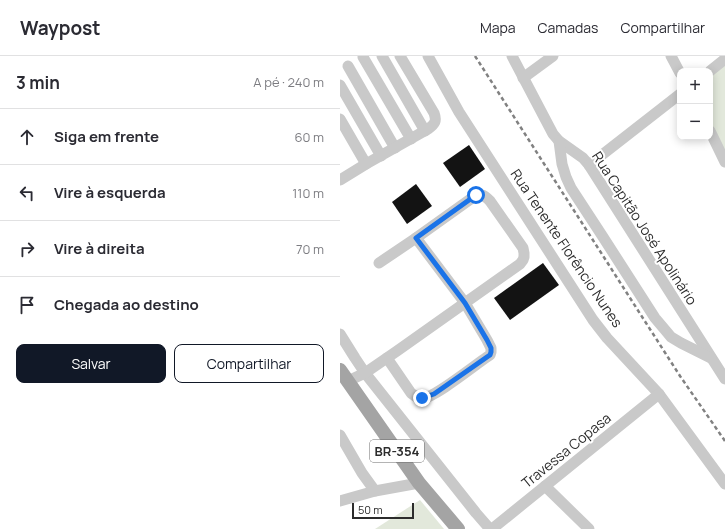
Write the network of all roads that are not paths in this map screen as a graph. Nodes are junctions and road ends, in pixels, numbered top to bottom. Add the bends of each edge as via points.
1 (364, 56) edge
2 (382, 56) edge
3 (400, 56) edge
4 (428, 56) edge
5 (512, 56) edge
6 (553, 56) edge
7 (671, 56) edge
8 (725, 59) edge
9 (344, 68) edge
10 (677, 68) edge
11 (713, 69) edge
12 (523, 78) junction
13 (340, 85) edge
14 (677, 96) edge
15 (340, 119) edge
16 (425, 131) junction
17 (713, 137) edge
18 (411, 139) junction
19 (559, 141) junction
20 (395, 148) junction
21 (381, 156) junction
22 (725, 162) edge
23 (366, 164) junction
24 (588, 165) junction
25 (340, 180) edge
26 (416, 238) junction
27 (379, 263) dead end
28 (465, 303) junction
29 (340, 334) edge
30 (387, 358) junction
31 (712, 358) junction
32 (365, 373) junction
33 (344, 376) edge
34 (725, 379) edge
35 (659, 394) junction
36 (340, 435) edge
37 (419, 483) junction
38 (725, 484) edge
39 (546, 486) junction
40 (375, 491) junction
41 (340, 501) edge
42 (458, 529) edge
43 (491, 529) edge
44 (589, 529) edge

1 - 9 street
1 - 18 street
2 - 16 street
3 - 16 street via 434,113 435,123
4 - 35 street, Rua Tenente Florêncio Nunes via 459,112 593,320
5 - 12 street, Rua Capitão José Apolinário
6 - 12 street
7 - 10 street
8 - 11 street
9 - 20 street
12 - 19 street, Rua Capitão José Apolinário
13 - 21 street
14 - 24 street
15 - 23 street
16 - 18 street
17 - 22 street
18 - 20 street
19 - 24 street, Rua Capitão José Apolinário via 583,158
19 - 31 street via 562,164 571,188 656,318 671,337
20 - 21 street
21 - 23 street
23 - 25 street
24 - 31 street, Rua Capitão José Apolinário
26 - 27 street
26 - 28 street
26 - 28 street via 476,195 482,194 490,201 520,244 524,257 520,264
28 - 30 street
28 - 30 street via 489,344 490,355 434,394 422,398 411,393
29 - 32 street
30 - 32 street
31 - 34 street, Rua Capitão José Apolinário
32 - 33 street
32 - 43 street
33 - 37 main road, BR-354
35 - 38 street, Rua Tenente Florêncio Nunes
35 - 39 street, Travessa Copasa
36 - 40 street
37 - 40 street
37 - 42 main road, BR-354
39 - 43 street, Travessa Copasa
39 - 44 street
40 - 41 street

